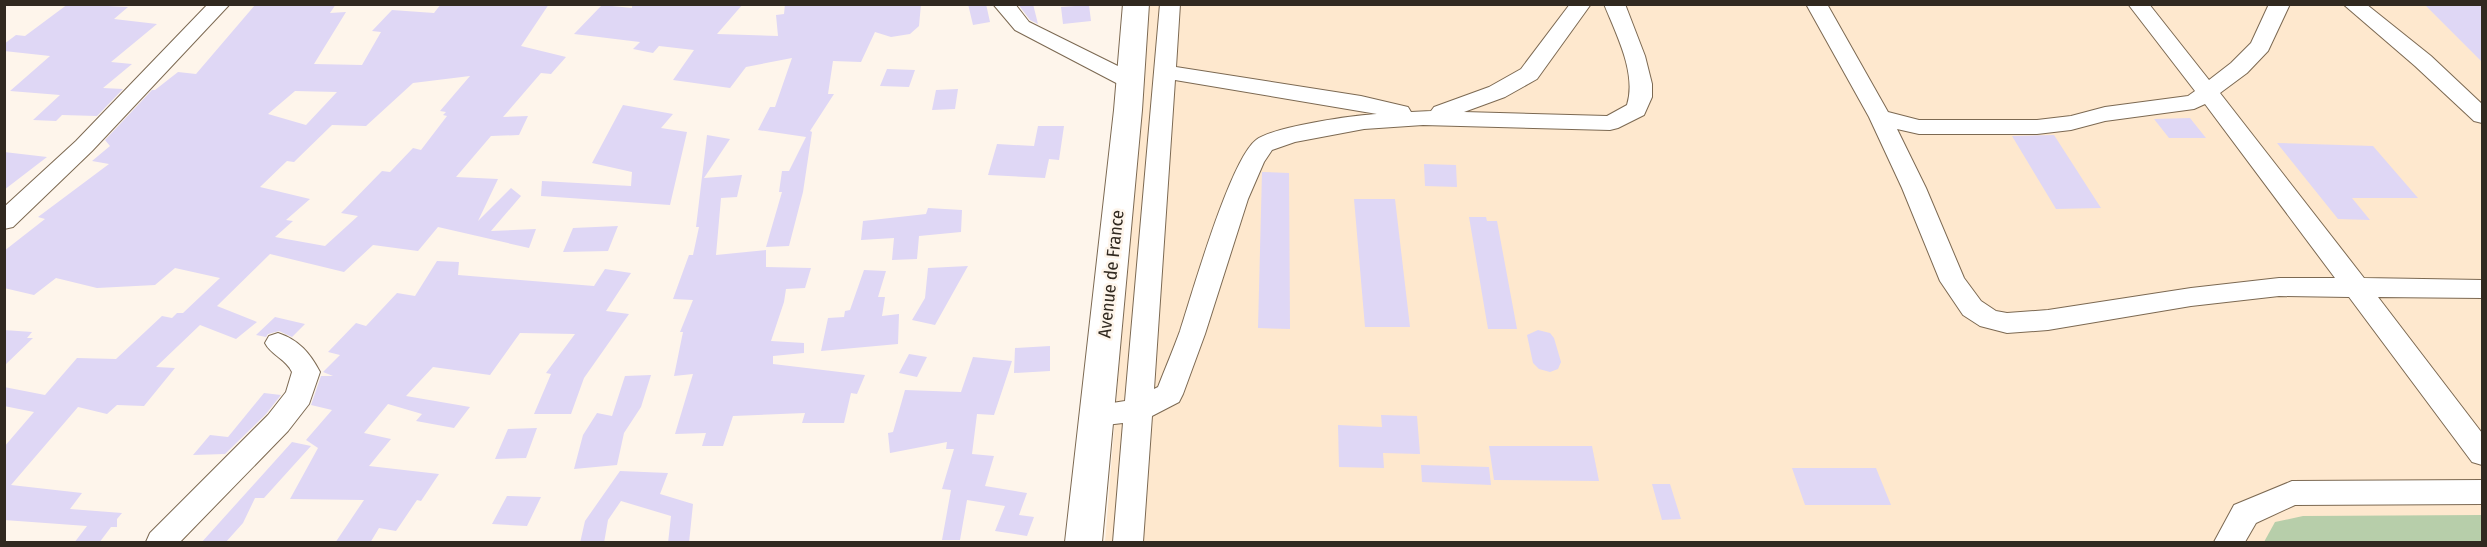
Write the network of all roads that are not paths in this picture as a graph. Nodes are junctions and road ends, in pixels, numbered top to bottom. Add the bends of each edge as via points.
1 (220, 4) edge
2 (1003, 4) edge
3 (1136, 4) edge
4 (1170, 4) edge
5 (1581, 4) edge
6 (1614, 4) edge
7 (1816, 4) edge
8 (2138, 4) edge
9 (2280, 4) edge
10 (2353, 4) edge
11 (1165, 72) junction
12 (1130, 81) junction
13 (2208, 93) junction
14 (2482, 116) edge
15 (1880, 117) junction
16 (1423, 118) junction
17 (4, 221) edge
18 (2482, 289) edge
19 (2357, 290) junction
20 (278, 342) dead end
21 (1137, 411) junction
22 (1097, 415) junction
23 (2482, 454) edge
24 (2482, 492) edge
25 (161, 543) edge
26 (1083, 543) edge
27 (1128, 543) edge
28 (2229, 543) edge

1 - 17 street via 84,146
2 - 12 street via 1022,26
3 - 12 main road, Avenue de France
4 - 11 street
5 - 16 street via 1529,74 1497,92
6 - 16 street via 1631,47 1641,90 1637,108 1628,115 1610,123
7 - 15 street
8 - 13 street
9 - 13 street via 2260,46
10 - 14 street
11 - 16 street via 1361,103
11 - 21 street
12 - 22 main road, Avenue de France
13 - 15 street via 2194,102 2037,127 1919,127
13 - 19 street
15 - 19 street via 1953,280 1972,308 1989,319 2007,323 2048,320 2279,287
16 - 21 street via 1364,122 1292,135 1264,145 1236,199 1169,394
18 - 19 street
19 - 23 street
20 - 25 street via 299,358 306,372 299,396 278,423
21 - 22 street
21 - 27 street
22 - 26 main road, Avenue de France
24 - 28 street via 2292,493 2246,514

